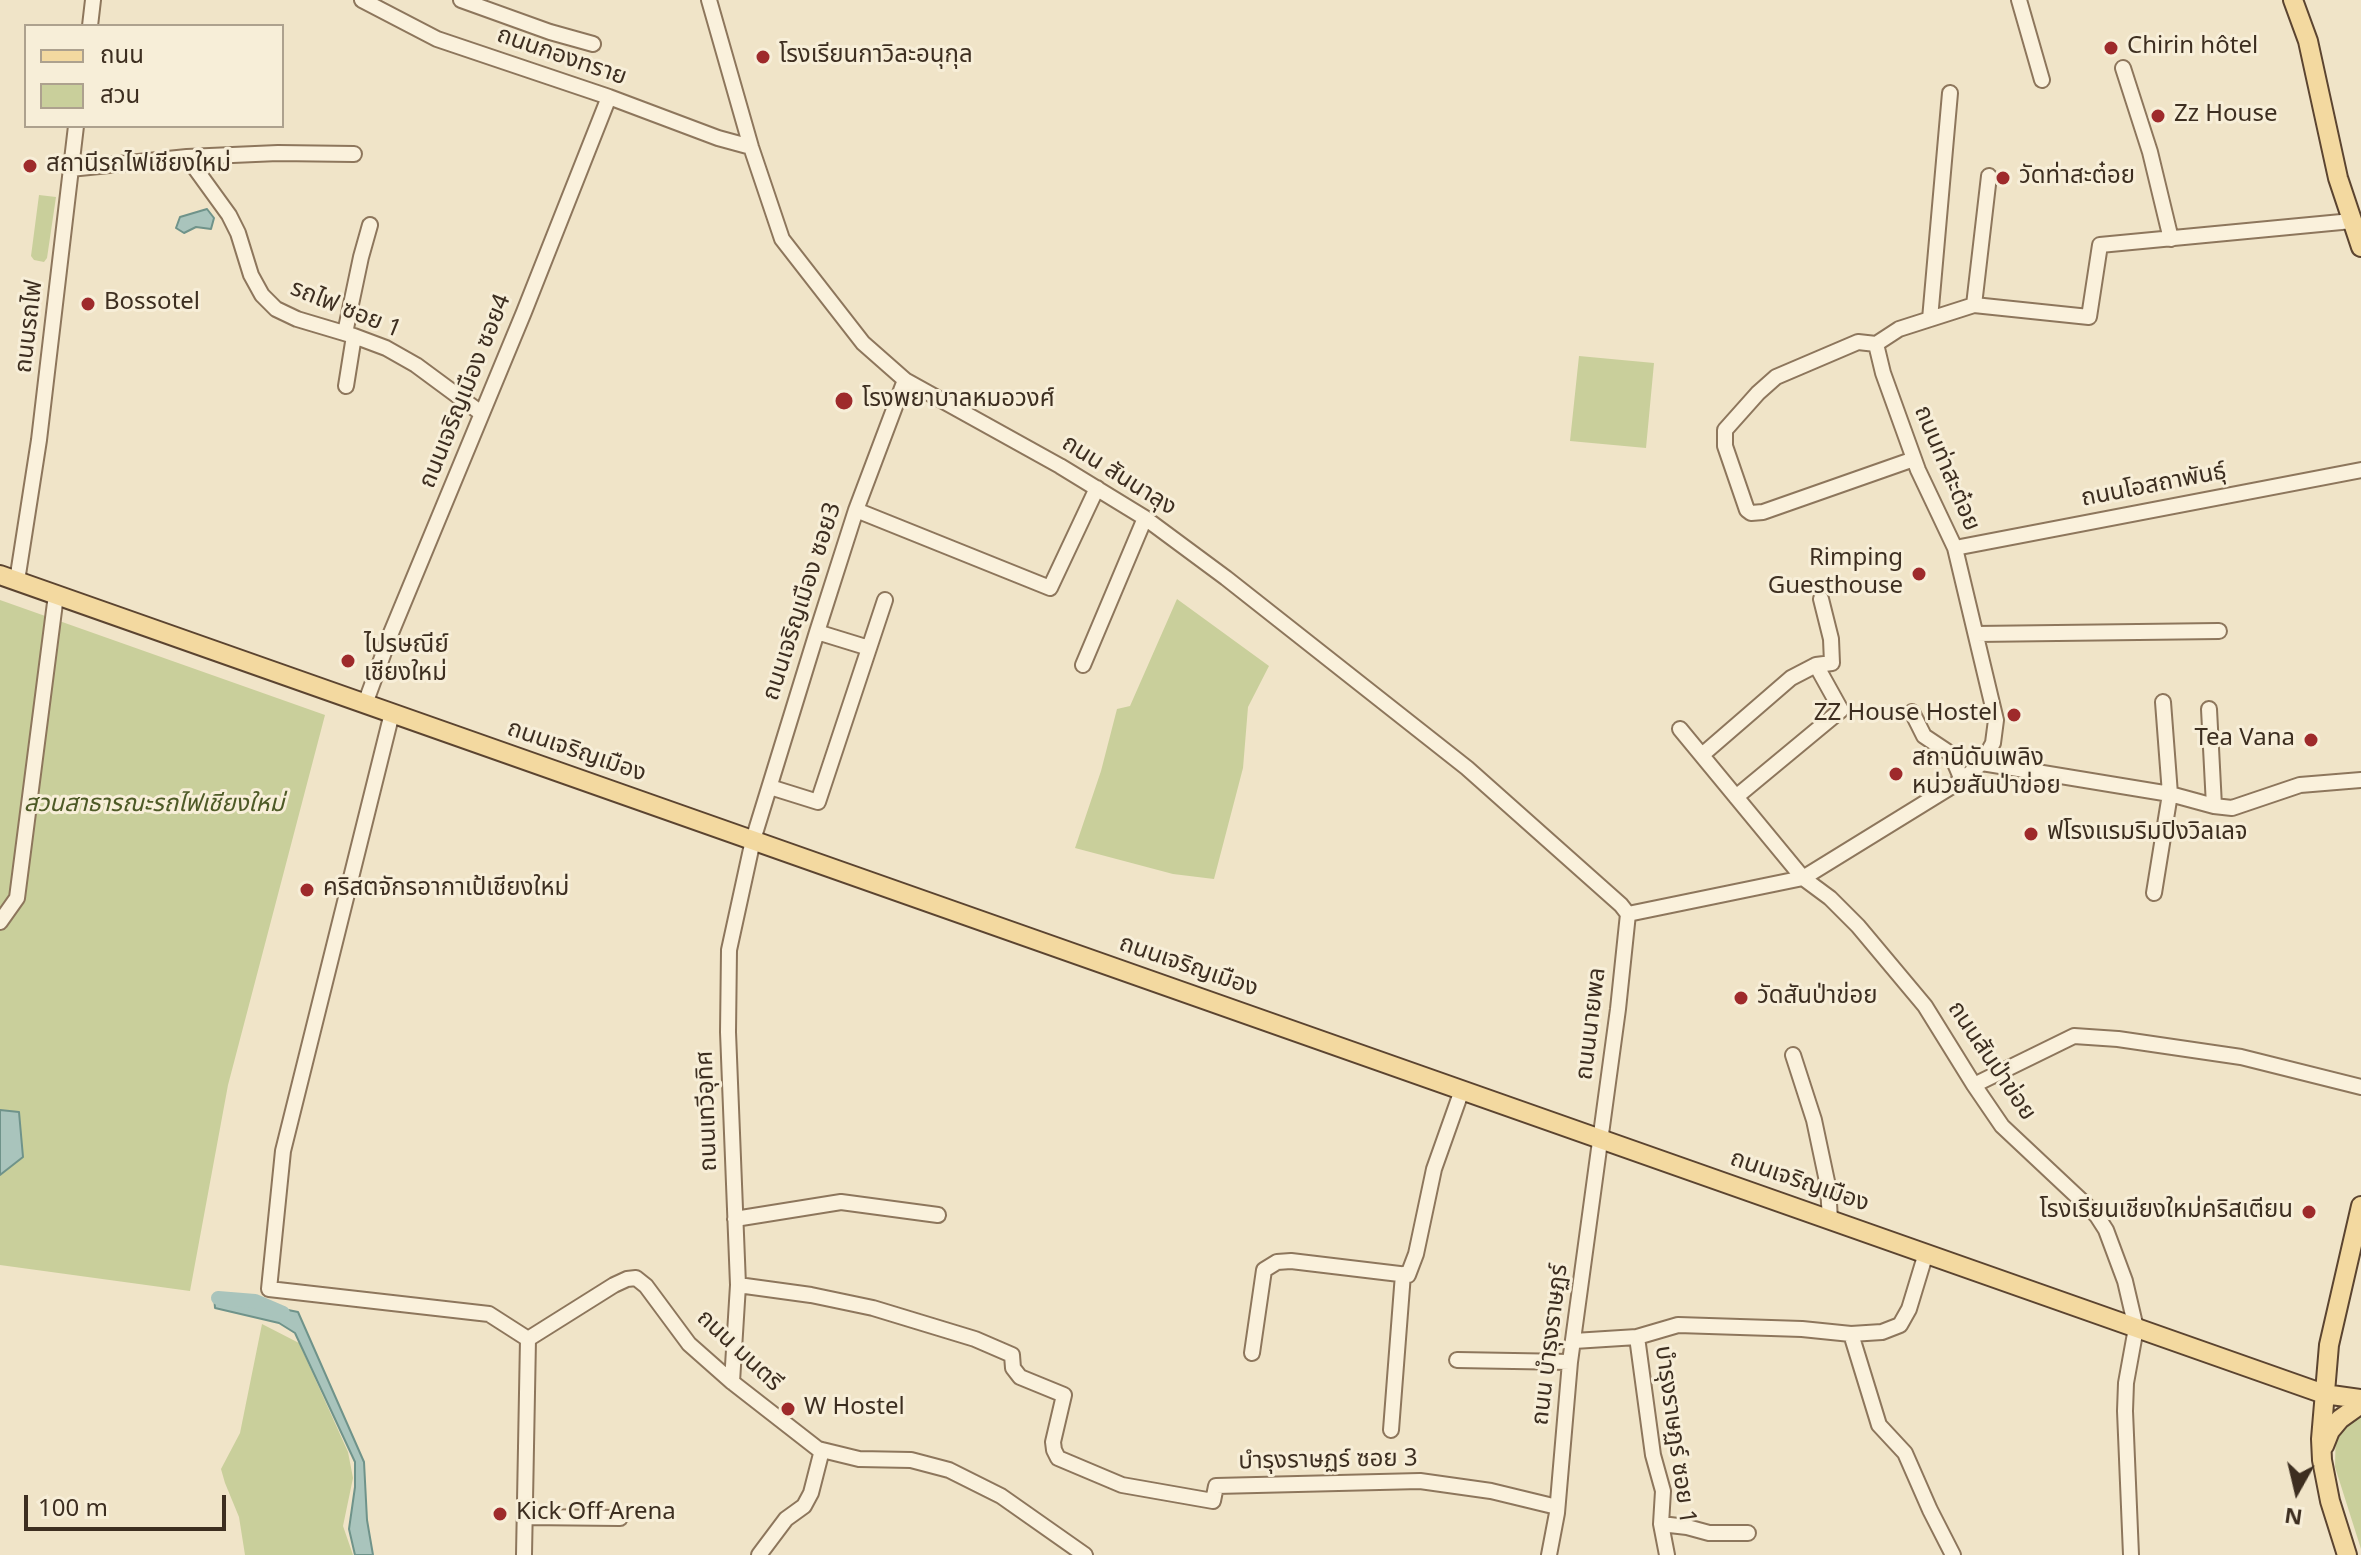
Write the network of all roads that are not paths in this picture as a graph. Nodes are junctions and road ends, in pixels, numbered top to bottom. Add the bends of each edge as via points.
1 (93, 0) edge
2 (362, 0) edge
3 (461, 0) edge
4 (709, 0) edge
5 (2019, 0) edge
6 (2293, 0) edge
7 (90, 24) edge
8 (593, 44) dead end
9 (2123, 68) dead end
10 (2042, 80) dead end
11 (1950, 93) dead end
12 (609, 97) junction
13 (76, 128) edge
14 (751, 147) junction
15 (354, 154) dead end
16 (187, 157) junction
17 (70, 169) junction
18 (1989, 176) dead end
19 (2352, 221) junction
20 (370, 225) dead end
21 (2171, 239) junction
22 (2361, 247) edge
23 (1974, 305) junction
24 (1930, 319) junction
25 (350, 334) junction
26 (1876, 344) junction
27 (905, 380) junction
28 (346, 386) dead end
29 (481, 413) junction
30 (1914, 459) junction
31 (2361, 470) edge
32 (1097, 488) junction
33 (856, 510) junction
34 (1145, 518) junction
35 (1955, 548) junction
36 (8, 578) edge
37 (56, 595) junction
38 (1821, 599) dead end
39 (885, 600) dead end
40 (2219, 631) dead end
41 (817, 632) junction
42 (1976, 634) junction
43 (869, 648) junction
44 (1083, 665) dead end
45 (1816, 665) junction
46 (2163, 702) dead end
47 (365, 704) junction
48 (2209, 709) dead end
49 (1912, 712) dead end
50 (392, 713) junction
51 (1680, 729) dead end
52 (1702, 755) junction
53 (1982, 763) junction
54 (1962, 780) junction
55 (2361, 780) edge
56 (770, 787) junction
57 (2170, 794) junction
58 (1736, 797) junction
59 (2214, 806) junction
60 (753, 840) junction
61 (1803, 878) junction
62 (2154, 893) dead end
63 (1628, 914) junction
64 (0, 922) edge
65 (1793, 1055) dead end
66 (1974, 1085) junction
67 (2361, 1087) edge
68 (1462, 1090) junction
69 (1599, 1139) junction
70 (2361, 1206) edge
71 (938, 1215) dead end
72 (735, 1219) junction
73 (1830, 1220) junction
74 (1926, 1253) junction
75 (1403, 1274) junction
76 (738, 1285) junction
77 (2136, 1328) junction
78 (1851, 1334) junction
79 (1637, 1337) junction
80 (528, 1339) junction
81 (1574, 1341) junction
82 (1252, 1353) dead end
83 (1457, 1360) dead end
84 (1570, 1362) junction
85 (732, 1382) junction
86 (2324, 1394) junction
87 (2361, 1401) edge
88 (1391, 1430) dead end
89 (822, 1450) junction
90 (2322, 1460) junction
91 (1557, 1507) junction
92 (526, 1517) junction
93 (620, 1518) dead end
94 (1661, 1524) junction
95 (1748, 1533) dead end
96 (524, 1555) edge
97 (759, 1555) edge
98 (1085, 1555) edge
99 (1549, 1555) edge
100 (1667, 1555) edge
101 (1953, 1555) edge
102 (2131, 1555) edge
103 (2347, 1555) edge

1 - 7 street
2 - 12 street, ถนนกองทราย via 437,39
3 - 8 street
4 - 14 street, ถนน สันนาลุง
5 - 10 street
6 - 19 main road
9 - 21 street
11 - 24 street
12 - 14 street, ถนนกองทราย
12 - 29 street, ถนนเจริญเมือง ซอย4
13 - 17 street, ถนนรถไฟ
14 - 27 street, ถนน สันนาลุง via 782,239 863,343
15 - 16 street
16 - 17 street
16 - 25 street, รถไฟ ซอย 1 via 229,215 262,295 297,319
17 - 36 street, ถนนรถไฟ via 39,440
18 - 23 street
19 - 21 street
19 - 22 main road
20 - 25 street
21 - 23 street via 2100,245 2089,317
23 - 24 street
24 - 26 street
25 - 28 street
25 - 29 street, รถไฟ ซอย 1 via 416,365
26 - 30 street, ถนนท่าสะต๋อย
26 - 30 street via 1858,342 1776,377 1725,430 1725,446 1751,513
27 - 32 street, ถนน สันนาลุง
27 - 33 street, ถนนเจริญเมือง ซอย3
29 - 47 street, ถนนเจริญเมือง ซอย4
30 - 35 street, ถนนท่าสะต๋อย
31 - 35 street, ถนนโอสถาพันธุ์
32 - 33 street via 1050,588
32 - 34 street, ถนน สันนาลุง
33 - 41 street, ถนนเจริญเมือง ซอย3
34 - 44 street
34 - 63 street, ถนน สันนาลุง via 1467,768
35 - 42 street, ถนนท่าสะต๋อย
36 - 37 main road, ถนนเจริญเมือง
37 - 47 main road, ถนนเจริญเมือง
37 - 64 street via 17,898
38 - 45 street via 1832,663
39 - 43 street
40 - 42 street
41 - 43 street
41 - 56 street, ถนนเจริญเมือง ซอย3
42 - 53 street, ถนนท่าสะต๋อย via 1996,720 1993,743
43 - 56 street via 818,802
45 - 52 street via 1791,678
45 - 58 street via 1841,710
46 - 57 street
47 - 50 main road, ถนนเจริญเมือง
48 - 59 street
49 - 54 street via 1924,736 1951,754
50 - 60 main road, ถนนเจริญเมือง
50 - 80 street via 283,1151 269,1289 489,1314
51 - 52 street, ถนนสันป่าข่อย
52 - 58 street, ถนนสันป่าข่อย
53 - 54 street, ถนนท่าสะต๋อย
53 - 57 street
54 - 61 street, ถนนท่าสะต๋อย
55 - 59 street via 2300,785 2232,808
56 - 60 street, ถนนเจริญเมือง ซอย3
57 - 59 street
57 - 62 street
58 - 61 street, ถนนสันป่าข่อย
60 - 68 main road, ถนนเจริญเมือง
60 - 72 street, ถนนเทวีอุทิศ via 729,950
61 - 63 street, ถนนท่าสะต๋อย
61 - 66 street, ถนนสันป่าข่อย via 1858,926 1925,1006
63 - 69 street, ถนนนายพล
65 - 73 street via 1814,1120
66 - 67 street via 2074,1036 2241,1057
66 - 77 street, ถนนสันป่าข่อย via 2002,1126 2097,1216 2125,1281
68 - 69 main road, ถนนเจริญเมือง
68 - 75 street via 1434,1169 1416,1254 1408,1275
69 - 73 main road, ถนนเจริญเมือง
69 - 81 street, ถนน บำรุงราษฏร์
70 - 86 main road via 2334,1317
71 - 72 street via 841,1202
72 - 76 street, ถนนเทวีอุทิศ
73 - 74 main road, ถนนเจริญเมือง
74 - 77 main road, ถนนเจริญเมือง
74 - 78 street via 1900,1325
75 - 82 street via 1277,1262 1264,1270
75 - 88 street
76 - 85 street, ถนนเทวีอุทิศ
76 - 91 street, บำรุงราษฏร์ ซอย 3 via 873,1308 1012,1355 1020,1377 1064,1395 1053,1442 1058,1458 1122,1485 1213,1501 1216,1486 1420,1481
77 - 86 main road, ถนนเจริญเมือง
77 - 102 street via 2125,1411
78 - 79 street via 1678,1325
78 - 101 street via 1879,1425 1905,1453
79 - 81 street, บำรุงราษฏร์ ซอย 1
79 - 94 street, บำรุงราษฏร์ ซอย 1 via 1663,1491
80 - 85 street, ถนน มนตรี via 614,1285 636,1278 689,1344
80 - 92 street
81 - 84 street, ถนน บำรุงราษฏร์
83 - 84 street
84 - 91 street, ถนน บำรุงราษฏร์
85 - 89 street, ถนน มนตรี
86 - 87 main road, ถนนเจริญเมือง
86 - 90 main road
87 - 90 main road via 2330,1431
89 - 97 street via 804,1506 786,1519
89 - 98 street, ถนน มนตรี via 949,1470 1001,1496
90 - 103 main road
91 - 99 street, ถนน บำรุงราษฏร์
92 - 93 street
92 - 96 street
94 - 95 street via 1709,1533
94 - 100 street, บำรุงราษฏร์ ซอย 1

